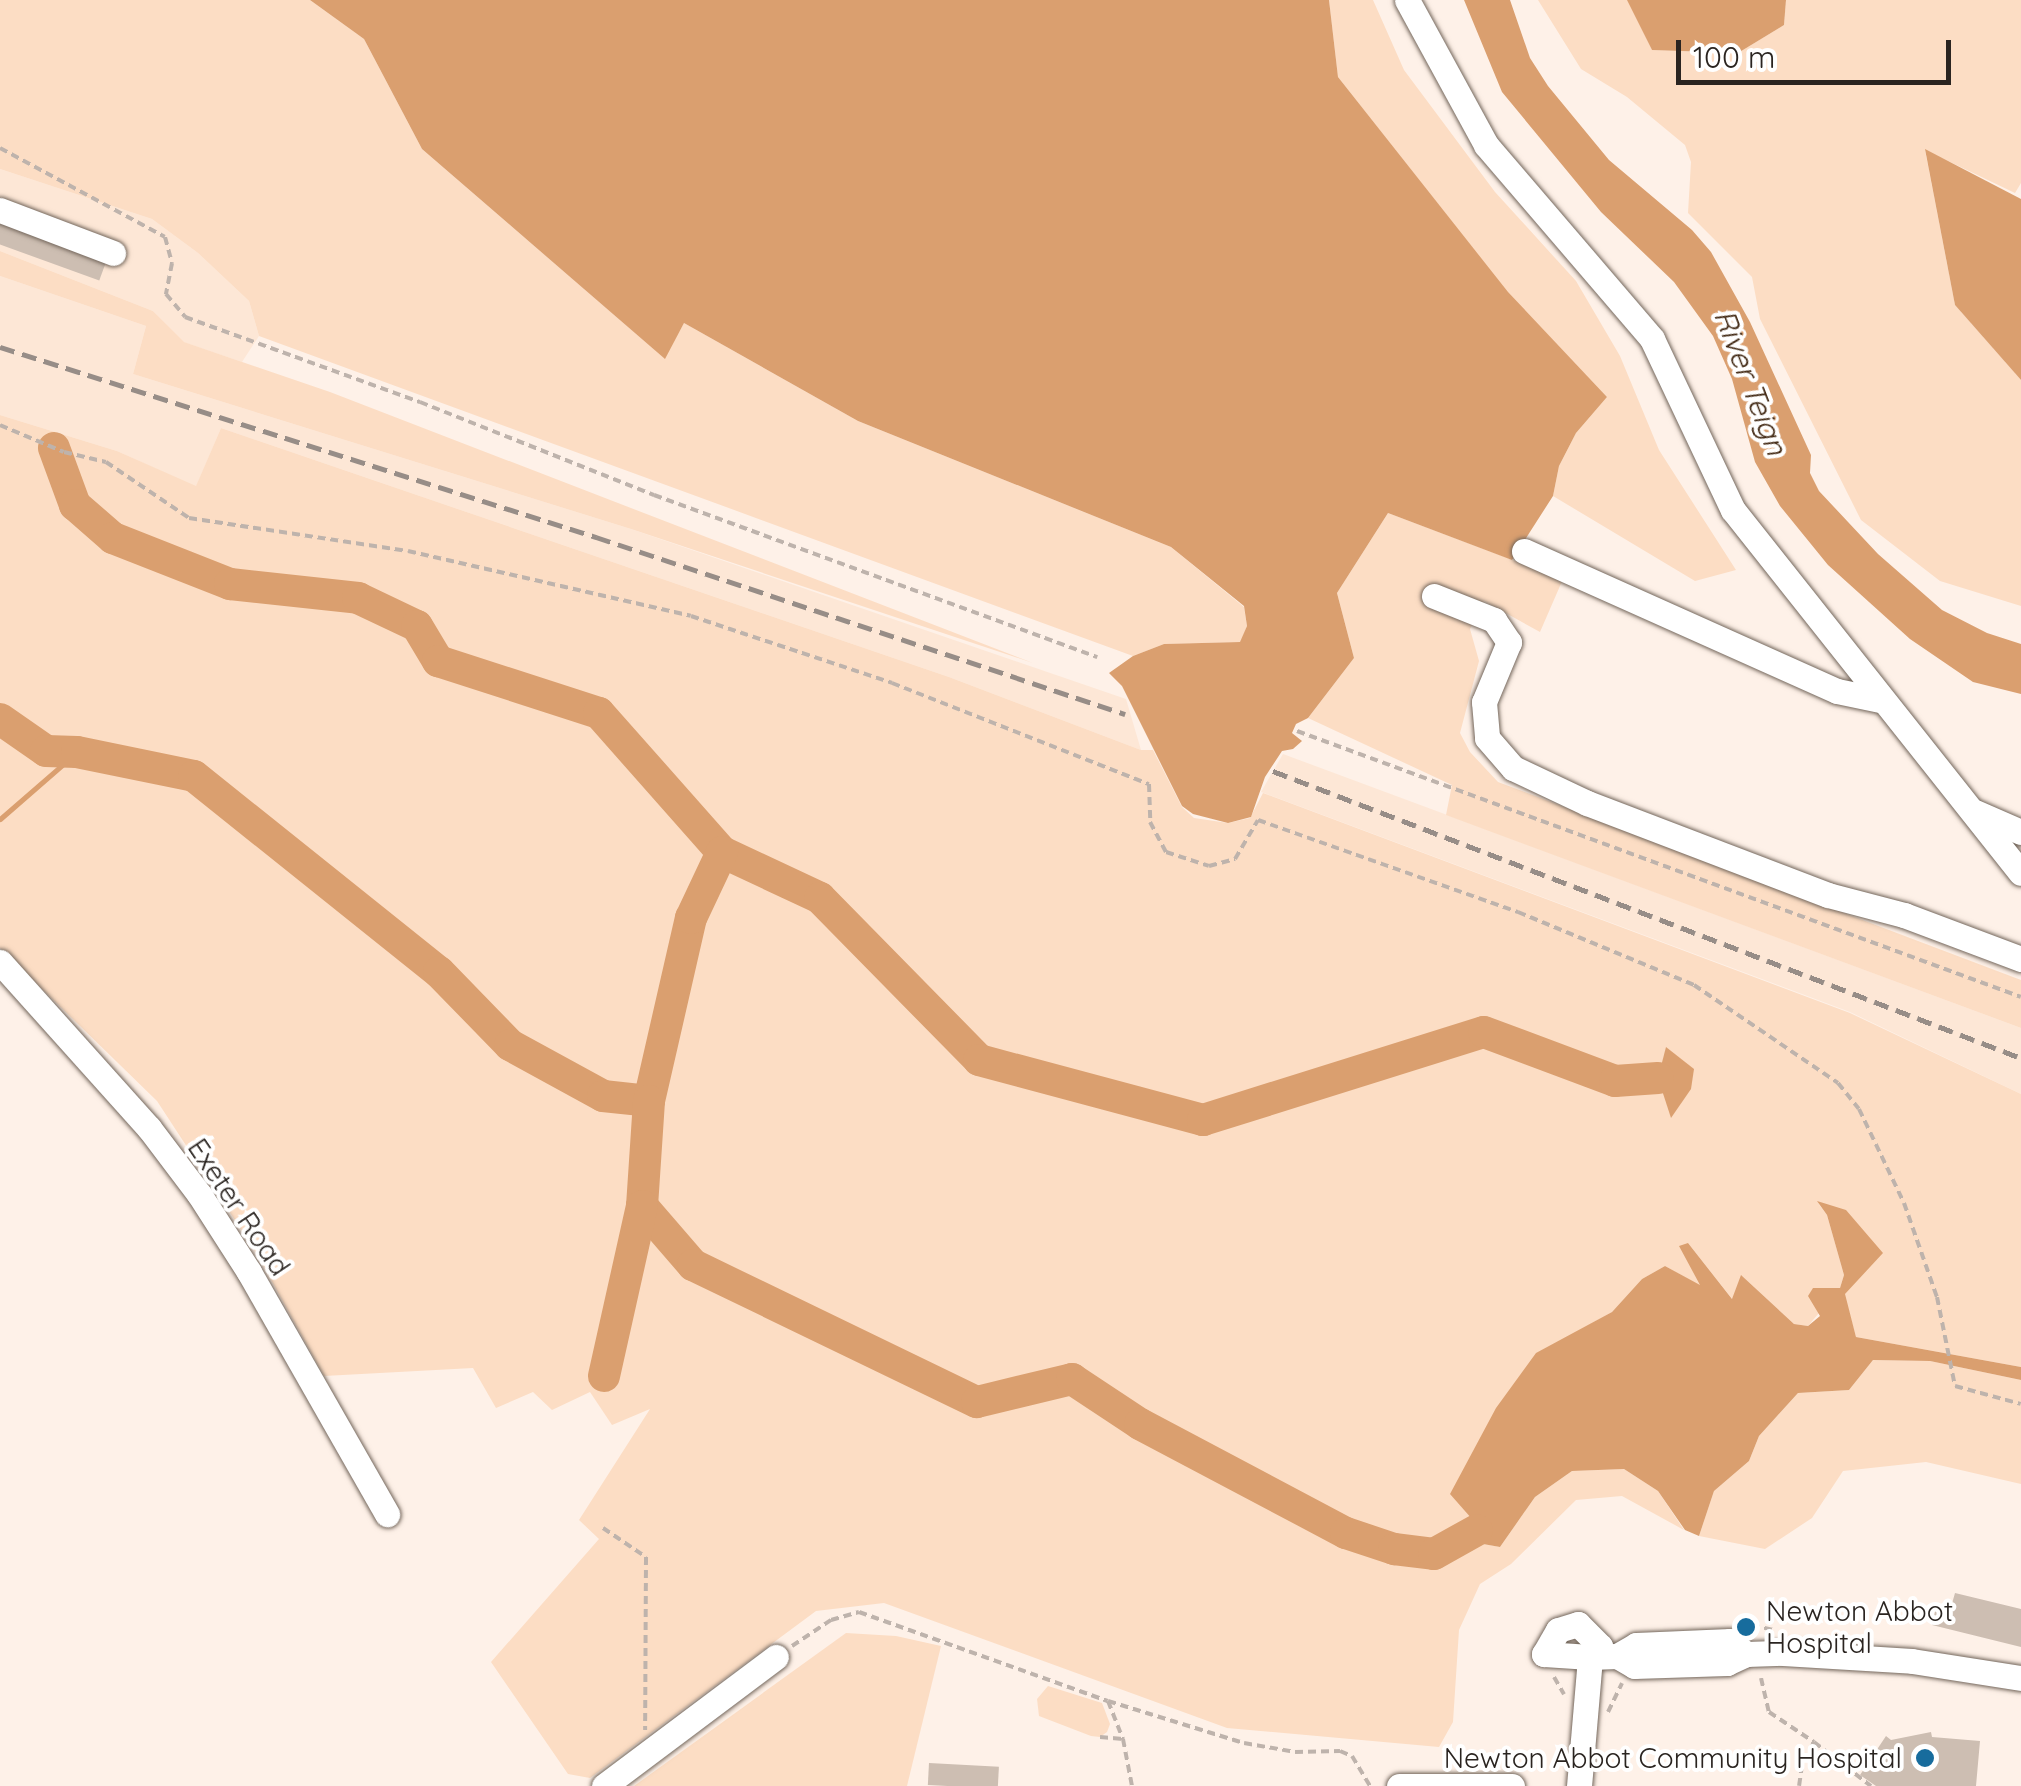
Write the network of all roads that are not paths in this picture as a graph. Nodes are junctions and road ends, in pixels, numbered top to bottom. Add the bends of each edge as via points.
1 (1407, 0) edge
2 (0, 210) edge
3 (112, 253) dead end
4 (1524, 551) dead end
5 (1434, 596) dead end
6 (1880, 700) junction
7 (1970, 810) junction
8 (2021, 832) edge
9 (2021, 874) edge
10 (2021, 959) edge
11 (0, 962) edge
12 (387, 1514) dead end
13 (1603, 1656) junction
14 (776, 1657) road end
15 (1547, 1664) road end
16 (2021, 1678) edge
17 (604, 1786) edge
18 (1399, 1786) edge
19 (1512, 1786) edge
20 (1579, 1786) edge

1 - 6 street via 1486,145 1652,340 1733,510
2 - 3 street
4 - 6 street via 1838,691
5 - 10 street via 1494,620 1509,642 1484,702 1487,738 1513,768 1586,803 1809,888
6 - 7 street
7 - 8 street
7 - 9 street
11 - 12 street, Exeter Road via 149,1128 199,1194
13 - 15 street
13 - 16 street via 1636,1645 1730,1641 1746,1654 1912,1661
13 - 20 street
14 - 17 street
18 - 19 street

